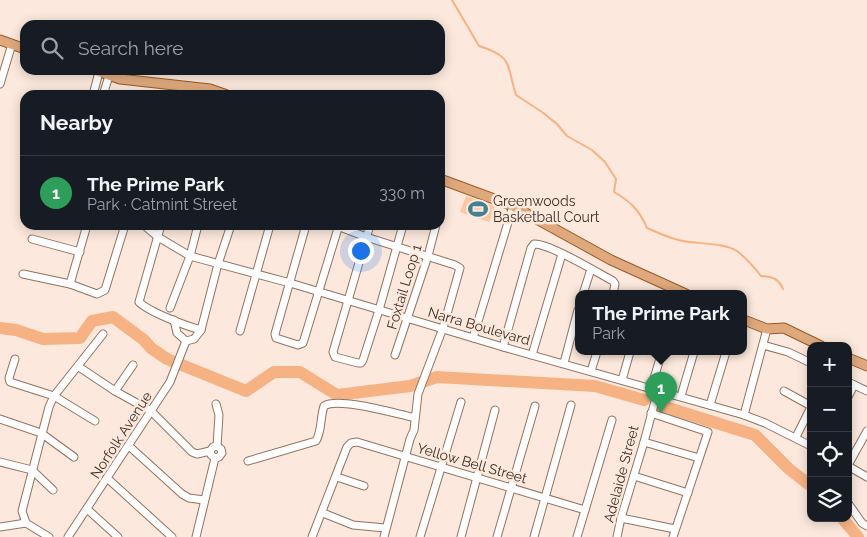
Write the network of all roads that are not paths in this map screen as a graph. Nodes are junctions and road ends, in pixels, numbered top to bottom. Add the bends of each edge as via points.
1 (0, 40) edge
2 (12, 44) junction
3 (20, 47) edge
4 (96, 75) edge
5 (109, 76) joint
6 (0, 84) edge
7 (94, 90) edge
8 (105, 90) edge
9 (213, 90) edge
10 (445, 181) edge
11 (513, 206) junction
12 (86, 230) edge
13 (123, 230) edge
14 (150, 230) edge
15 (160, 230) edge
16 (197, 230) edge
17 (229, 230) edge
18 (269, 230) edge
19 (305, 230) edge
20 (336, 230) edge
21 (347, 230) edge
22 (368, 230) edge
23 (402, 230) edge
24 (435, 230) edge
25 (158, 236) junction
26 (366, 238) junction
27 (32, 239) dead end
28 (397, 247) junction
29 (80, 252) junction
30 (562, 254) junction
31 (190, 256) junction
32 (428, 256) junction
33 (218, 264) junction
34 (590, 269) junction
35 (23, 274) dead end
36 (256, 275) junction
37 (290, 283) junction
38 (70, 284) junction
39 (584, 290) edge
40 (614, 290) edge
41 (677, 290) edge
42 (319, 291) junction
43 (348, 300) junction
44 (170, 308) dead end
45 (379, 310) junction
46 (408, 319) junction
47 (174, 320) junction
48 (575, 321) edge
49 (747, 321) edge
50 (443, 328) junction
51 (767, 328) junction
52 (201, 330) junction
53 (240, 331) dead end
54 (103, 334) dead end
55 (473, 338) junction
56 (813, 342) edge
57 (185, 343) junction
58 (763, 345) junction
59 (503, 347) junction
60 (396, 355) dead end
61 (532, 355) junction
62 (596, 355) edge
63 (629, 355) edge
64 (661, 355) edge
65 (693, 355) edge
66 (725, 355) edge
67 (15, 358) dead end
68 (852, 360) edge
69 (807, 361) edge
70 (564, 363) junction
71 (133, 365) dead end
72 (867, 366) edge
73 (79, 367) junction
74 (591, 371) junction
75 (622, 380) junction
76 (852, 384) edge
77 (654, 389) junction
78 (115, 391) junction
79 (784, 391) dead end
80 (867, 391) edge
81 (54, 396) junction
82 (681, 396) junction
83 (418, 397) junction
84 (461, 402) dead end
85 (216, 404) dead end
86 (807, 404) edge
87 (571, 405) dead end
88 (710, 405) junction
89 (535, 406) dead end
90 (495, 410) dead end
91 (150, 411) junction
92 (651, 413) junction
93 (807, 414) edge
94 (744, 415) junction
95 (412, 417) junction
96 (0, 419) edge
97 (612, 420) dead end
98 (95, 422) dead end
99 (867, 431) edge
100 (41, 433) junction
101 (796, 437) junction
102 (410, 439) junction
103 (644, 442) junction
104 (807, 444) edge
105 (129, 446) junction
106 (217, 446) junction
107 (210, 451) junction
108 (405, 456) junction
109 (74, 457) dead end
110 (215, 458) junction
111 (699, 458) junction
112 (852, 459) edge
113 (248, 461) dead end
114 (0, 462) edge
115 (442, 467) junction
116 (852, 468) edge
117 (32, 470) junction
118 (634, 476) junction
119 (337, 477) junction
120 (867, 477) edge
121 (107, 478) junction
122 (477, 478) junction
123 (364, 486) dead end
124 (511, 488) junction
125 (53, 490) dead end
126 (688, 493) junction
127 (545, 498) junction
128 (204, 500) junction
129 (87, 509) junction
130 (852, 509) edge
131 (585, 510) junction
132 (323, 513) junction
133 (621, 518) junction
134 (26, 523) junction
135 (867, 526) edge
136 (0, 527) edge
137 (385, 528) junction
138 (675, 529) junction
139 (49, 537) edge
140 (68, 537) edge
141 (118, 537) edge
142 (172, 537) edge
143 (196, 537) edge
144 (312, 537) edge
145 (384, 537) edge
146 (420, 537) edge
147 (461, 537) edge
148 (497, 537) edge
149 (534, 537) edge
150 (577, 537) edge
151 (617, 537) edge
152 (673, 537) edge

1 - 2 main road
2 - 3 main road
2 - 6 street
4 - 7 street
5 - 8 street
5 - 9 main road
10 - 11 main road
11 - 41 main road via 611,260
11 - 55 street
12 - 29 street
13 - 38 street via 105,290 97,294
14 - 25 street, Narra Boulevard
15 - 25 street
16 - 31 street
17 - 33 street
18 - 36 street
19 - 37 street
20 - 42 street
21 - 26 street
22 - 26 street
23 - 28 street
24 - 32 street, Foxtail Loop 1
25 - 31 street, Narra Boulevard
25 - 47 street via 139,302
26 - 28 street
26 - 43 street
27 - 29 street
28 - 32 street
28 - 45 street
29 - 38 street
30 - 34 street
30 - 59 street via 539,244 530,248
30 - 61 street
31 - 33 street, Narra Boulevard
31 - 44 street
32 - 46 street, Foxtail Loop 1
32 - 50 street via 460,268
33 - 36 street, Narra Boulevard
33 - 52 street
34 - 39 street
34 - 40 street via 613,281
35 - 38 street
36 - 37 street, Narra Boulevard
36 - 53 street
37 - 42 street, Narra Boulevard
37 - 42 street via 275,336 301,345
42 - 43 street, Narra Boulevard
43 - 45 street, Narra Boulevard
43 - 45 street via 335,357 361,363
45 - 46 street, Narra Boulevard
46 - 50 street, Narra Boulevard
46 - 60 street, Foxtail Loop 1
47 - 52 street
47 - 57 street via 177,333
48 - 70 street
49 - 51 main road
50 - 55 street, Narra Boulevard
50 - 83 street
51 - 56 main road via 784,328
51 - 58 street
52 - 57 street via 194,339
54 - 73 street
55 - 59 street, Narra Boulevard
57 - 91 street, Norfolk Avenue via 170,382
58 - 69 street
58 - 94 street
59 - 61 street, Narra Boulevard
61 - 70 street, Narra Boulevard
62 - 74 street
63 - 75 street
64 - 77 street, Adelaide Street
65 - 82 street
66 - 88 street
67 - 81 street via 10,382
68 - 72 main road
70 - 74 street, Narra Boulevard
71 - 78 street
73 - 78 street
73 - 81 street
74 - 75 street, Narra Boulevard
75 - 77 street, Narra Boulevard
76 - 80 street
77 - 82 street, Narra Boulevard
77 - 92 street, Adelaide Street
78 - 91 street
79 - 86 street
81 - 98 street
81 - 100 street
82 - 88 street, Narra Boulevard
83 - 95 street
83 - 102 street
84 - 115 street
85 - 106 street via 219,415
87 - 127 street
88 - 94 street, Narra Boulevard
89 - 124 street
90 - 122 street
91 - 105 street, Norfolk Avenue
91 - 107 street via 192,452
92 - 103 street, Adelaide Street
92 - 111 street via 708,432
93 - 101 street
94 - 101 street, Narra Boulevard
95 - 102 street
95 - 113 street via 330,403 324,406 316,441
96 - 100 street
97 - 131 street
99 - 112 street
100 - 109 street
100 - 117 street
101 - 104 street, Narra Boulevard
102 - 108 street
103 - 111 street
103 - 118 street, Adelaide Street
105 - 121 street, Norfolk Avenue
105 - 128 street via 182,494
106 - 107 street
106 - 110 street via 222,453
107 - 110 street
108 - 115 street, Yellow Bell Street
108 - 119 street, Yellow Bell Street via 351,443
108 - 137 street
110 - 128 street
111 - 126 street
114 - 117 street
115 - 122 street, Yellow Bell Street
115 - 146 street
116 - 120 street
117 - 125 street
117 - 134 street via 22,511
118 - 126 street
118 - 133 street, Adelaide Street
119 - 123 street
119 - 132 street
121 - 129 street, Norfolk Avenue
121 - 142 street
122 - 124 street, Yellow Bell Street
122 - 147 street
124 - 127 street, Yellow Bell Street
124 - 148 street
126 - 138 street
127 - 131 street, Yellow Bell Street
127 - 149 street
128 - 143 street
129 - 140 street, Norfolk Avenue
129 - 141 street
130 - 135 street
131 - 150 street
132 - 137 street via 353,525
132 - 144 street
133 - 138 street
133 - 151 street, Adelaide Street
134 - 136 street
134 - 139 street
137 - 145 street
138 - 152 street

